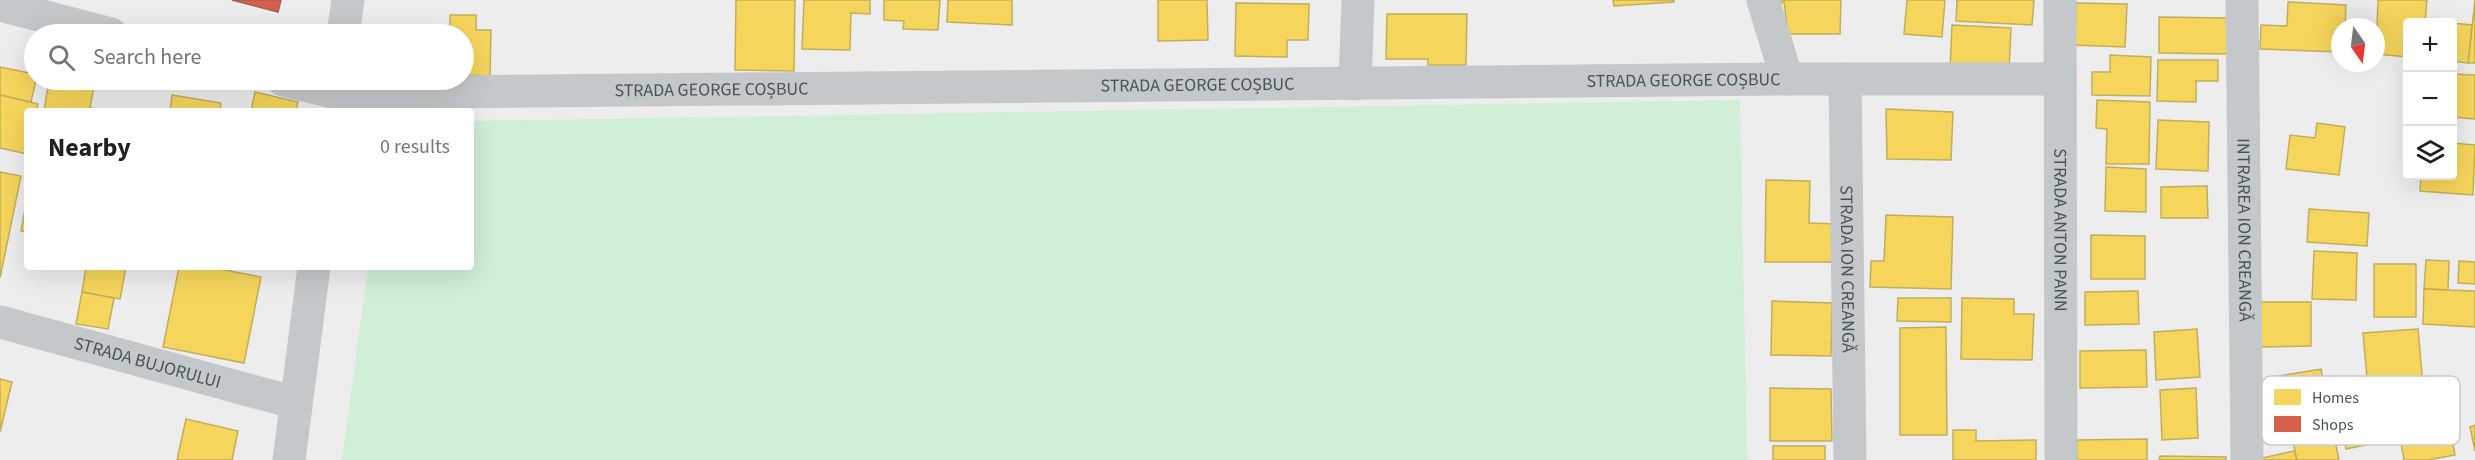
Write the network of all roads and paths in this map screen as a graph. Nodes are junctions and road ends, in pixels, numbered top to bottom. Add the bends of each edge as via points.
1 (348, 0) edge
2 (1358, 0) edge
3 (1763, 0) edge
4 (2060, 0) edge
5 (2242, 0) edge
6 (0, 6) edge
7 (71, 24) edge
8 (344, 24) edge
9 (1787, 79) junction
10 (1845, 79) junction
11 (2060, 79) junction
12 (1355, 84) junction
13 (318, 90) edge
14 (336, 95) edge
15 (314, 270) edge
16 (0, 322) edge
17 (296, 403) junction
18 (289, 460) edge
19 (1850, 460) edge
20 (2061, 460) edge
21 (2247, 460) edge

1 - 8 street
2 - 12 street
3 - 9 street
4 - 11 street, STRADA ANTON PANN
5 - 21 street, INTRAREA ION CREANGĂ
6 - 7 street
9 - 10 street, STRADA GEORGE COȘBUC
9 - 12 street, STRADA GEORGE COȘBUC
10 - 11 street, STRADA GEORGE COȘBUC
10 - 19 street, STRADA ION CREANGĂ
11 - 20 street, STRADA ANTON PANN
12 - 14 street, STRADA GEORGE COȘBUC
13 - 14 street, STRADA GEORGE COȘBUC
15 - 17 street
16 - 17 street, STRADA BUJORULUI
17 - 18 street

